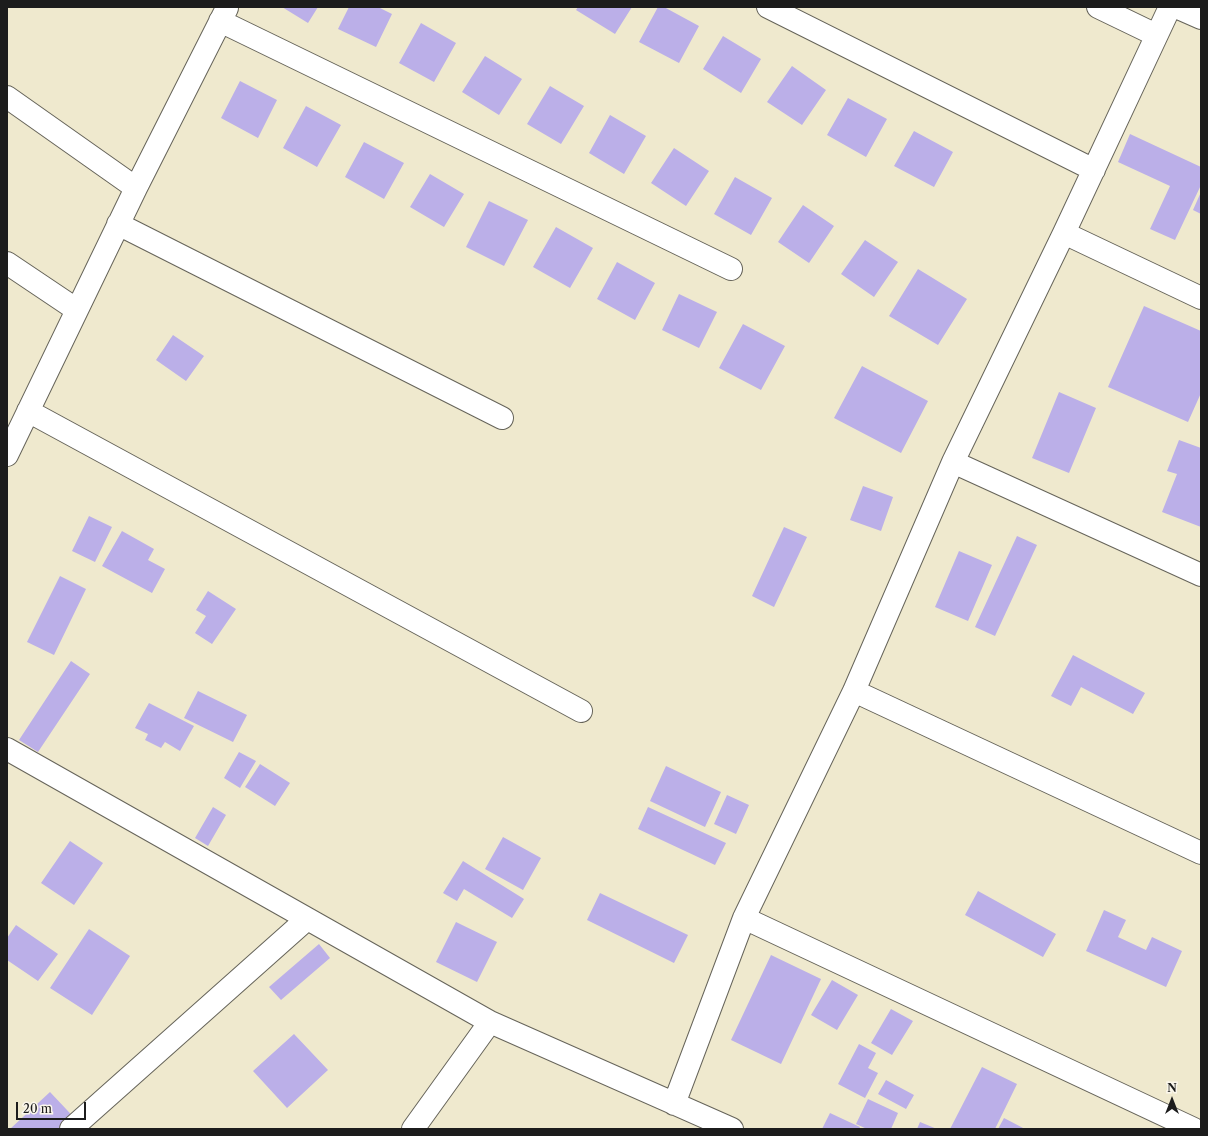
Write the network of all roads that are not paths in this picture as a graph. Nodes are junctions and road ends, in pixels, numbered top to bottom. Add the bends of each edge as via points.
1 (768, 7) edge
2 (1098, 7) edge
3 (1170, 7) edge
4 (1176, 7) edge
5 (223, 14) edge
6 (1201, 18) edge
7 (1156, 35) junction
8 (7, 97) edge
9 (1094, 170) junction
10 (136, 188) junction
11 (118, 224) junction
12 (1064, 233) junction
13 (7, 263) edge
14 (730, 269) dead end
15 (1201, 298) edge
16 (77, 310) junction
17 (28, 411) junction
18 (502, 418) dead end
19 (7, 455) edge
20 (953, 462) junction
21 (1201, 575) edge
22 (854, 691) junction
23 (581, 711) dead end
24 (7, 749) edge
25 (1201, 853) edge
26 (744, 918) junction
27 (306, 919) junction
28 (490, 1022) junction
29 (674, 1104) junction
30 (718, 1127) edge
31 (72, 1129) edge
32 (413, 1129) edge
33 (1194, 1129) edge

1 - 9 street
2 - 7 street
3 - 7 street
4 - 6 street
5 - 10 street
5 - 14 street
7 - 9 street
8 - 10 street
9 - 12 street
10 - 11 street
11 - 16 street
11 - 18 street
12 - 15 street
12 - 20 street
13 - 16 street
16 - 17 street
17 - 19 street
17 - 23 street
20 - 21 street
20 - 22 street
22 - 25 street
22 - 26 street
24 - 27 street
26 - 29 street
26 - 33 street
27 - 28 street
27 - 31 street
28 - 29 street
28 - 32 street
29 - 30 street

